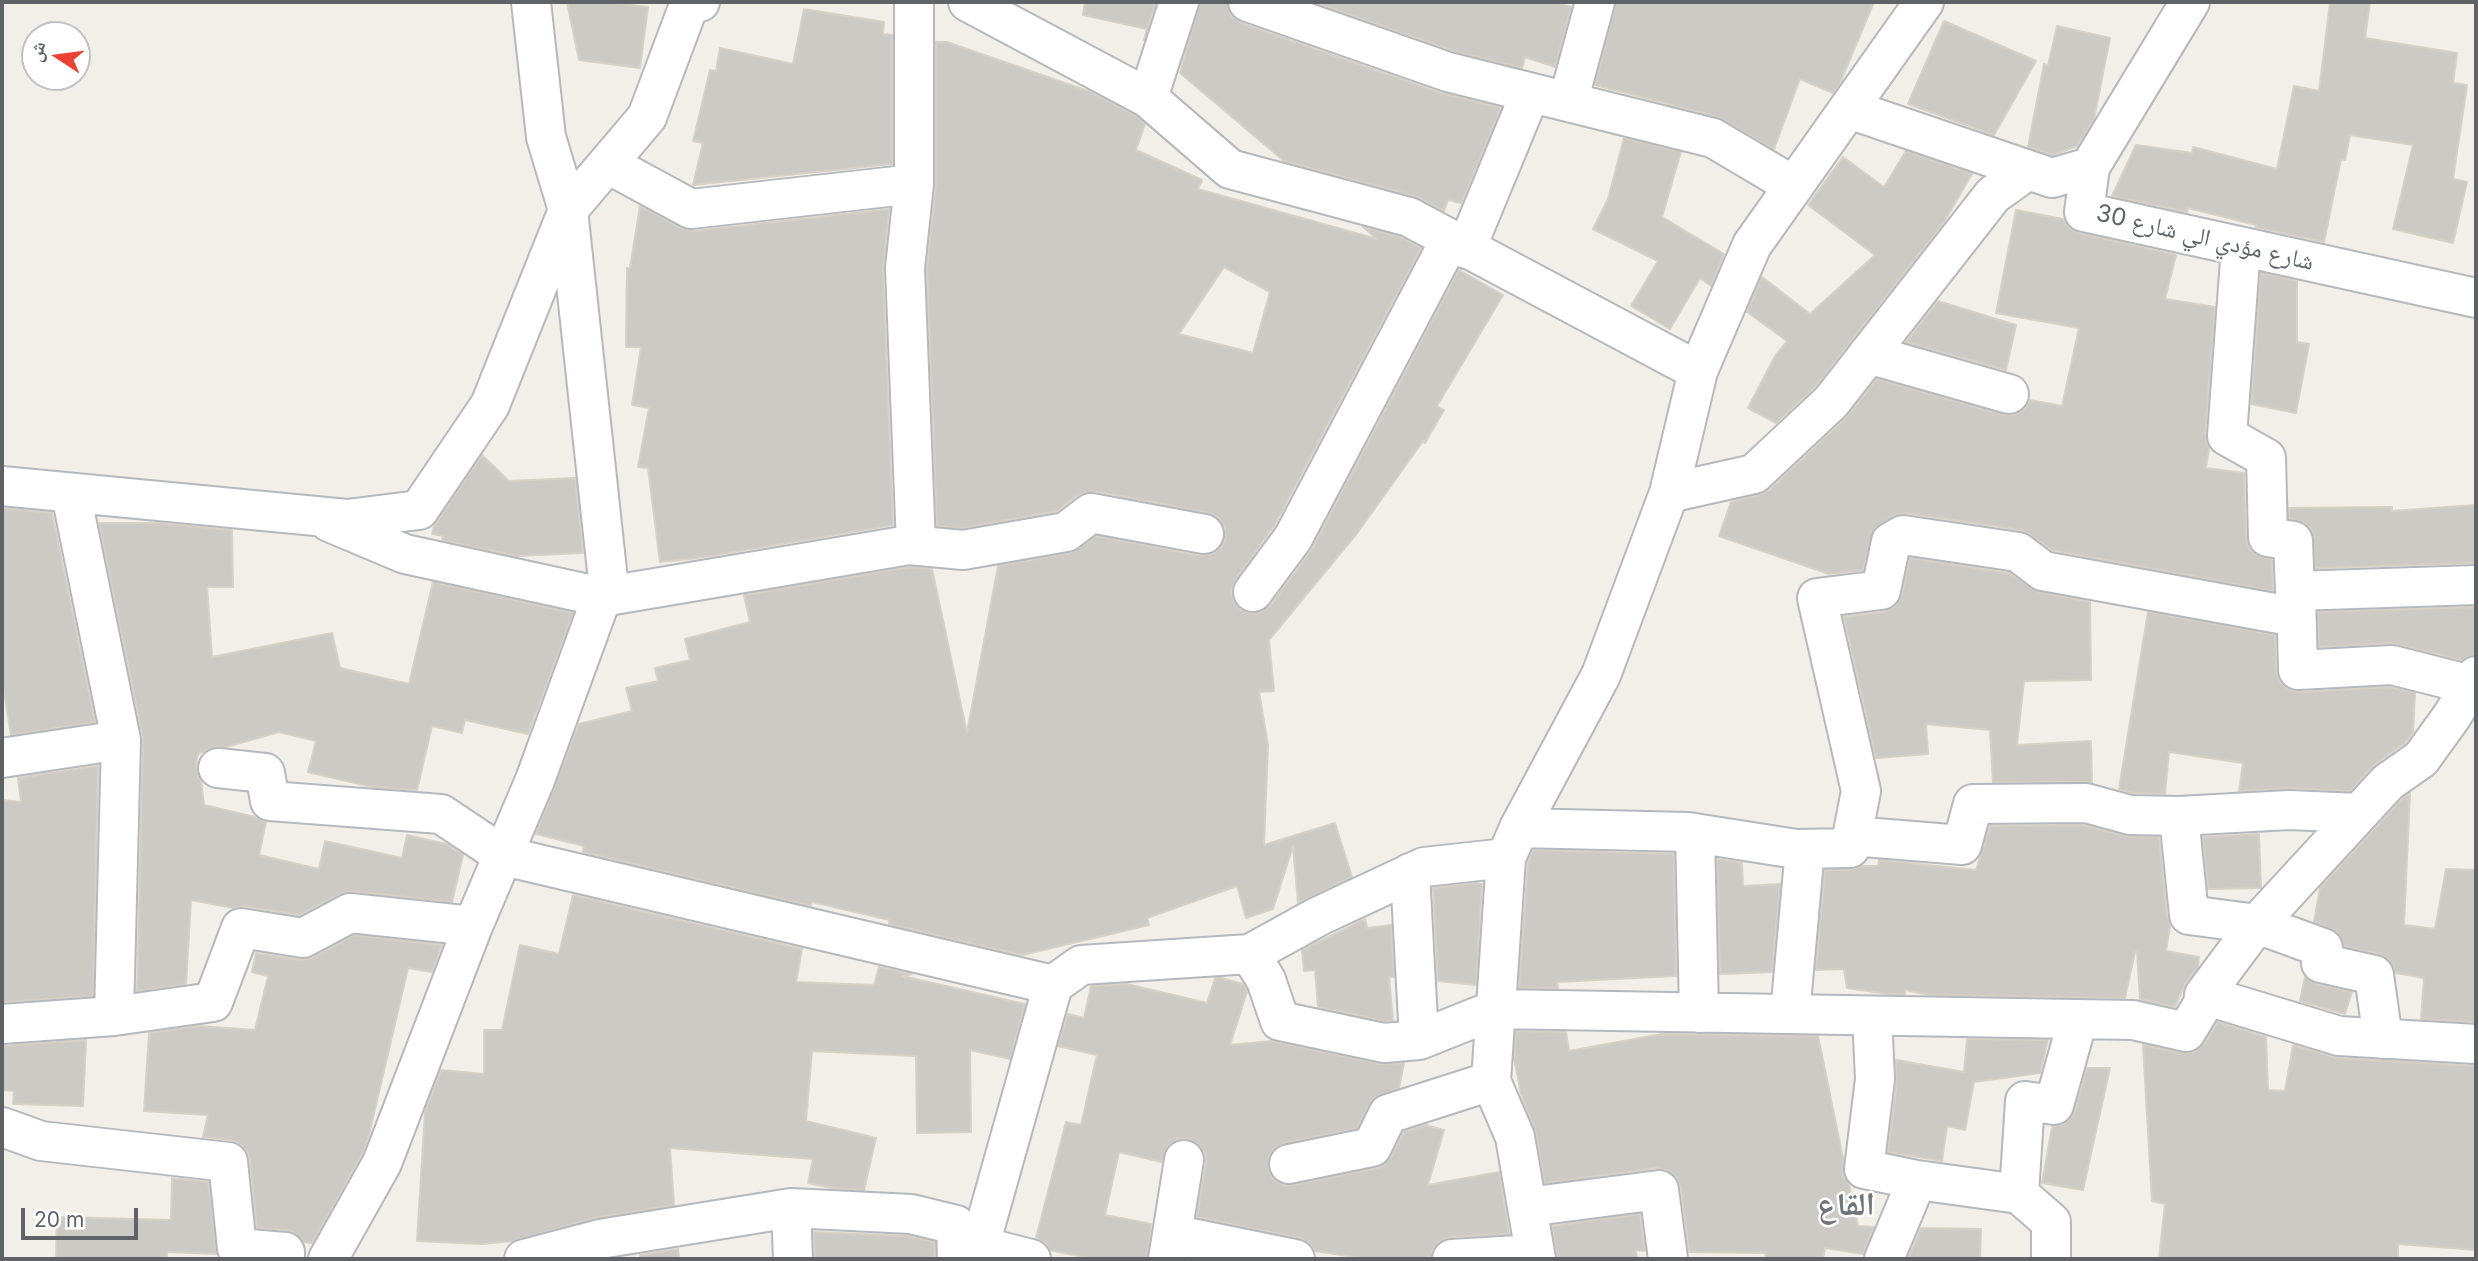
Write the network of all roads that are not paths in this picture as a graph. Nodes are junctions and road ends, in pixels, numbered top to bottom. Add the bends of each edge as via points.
1 (531, 2) edge
2 (700, 2) edge
3 (914, 2) edge
4 (968, 2) edge
5 (1179, 2) edge
6 (1248, 2) edge
7 (1595, 2) edge
8 (1924, 2) edge
9 (2190, 2) edge
10 (1531, 94) junction
11 (1148, 98) junction
12 (1568, 102) junction
13 (1849, 109) junction
14 (608, 164) junction
15 (2091, 167) junction
16 (2028, 170) junction
17 (914, 184) junction
18 (1794, 186) junction
19 (568, 210) junction
20 (1458, 245) junction
21 (2241, 247) junction
22 (2476, 298) edge
23 (1868, 354) junction
24 (1698, 371) junction
25 (2009, 394) dead end
26 (2, 486) edge
27 (1669, 493) junction
28 (71, 494) junction
29 (318, 517) junction
30 (1204, 534) dead end
31 (916, 545) junction
32 (2476, 585) edge
33 (1253, 592) dead end
34 (602, 597) junction
35 (2296, 604) junction
36 (2473, 681) edge
37 (121, 740) junction
38 (2, 758) edge
39 (218, 768) dead end
40 (2359, 813) junction
41 (2179, 816) junction
42 (1695, 833) junction
43 (1852, 836) junction
44 (1513, 843) junction
45 (1805, 849) junction
46 (504, 856) junction
47 (1410, 873) junction
48 (2257, 924) junction
49 (473, 926) junction
50 (1250, 954) junction
51 (1053, 985) junction
52 (2204, 995) junction
53 (1497, 1009) junction
54 (1699, 1013) junction
55 (1790, 1014) junction
56 (114, 1016) junction
57 (1872, 1016) junction
58 (2078, 1020) junction
59 (2, 1024) edge
60 (2383, 1039) junction
61 (1419, 1040) junction
62 (2476, 1044) edge
63 (1491, 1081) junction
64 (2, 1127) edge
65 (1184, 1160) dead end
66 (1289, 1164) dead end
67 (1917, 1180) junction
68 (2019, 1194) junction
69 (791, 1208) junction
70 (1527, 1208) junction
71 (1170, 1247) edge
72 (971, 1255) edge
73 (1536, 1257) edge
74 (285, 1259) edge
75 (328, 1259) edge
76 (524, 1259) edge
77 (793, 1259) edge
78 (1031, 1259) edge
79 (1294, 1259) edge
80 (1452, 1259) edge
81 (1668, 1259) edge
82 (1884, 1259) edge
83 (2051, 1259) edge

1 - 19 street via 546,137
2 - 14 street via 689,5 647,117
3 - 17 street
4 - 11 street
5 - 11 street
6 - 10 street via 1448,72
7 - 12 street
8 - 13 street
9 - 15 street, شارع مؤدي الي شارع 30
10 - 12 street
10 - 20 street
11 - 20 street via 1230,169 1409,217
12 - 18 street via 1713,138
13 - 16 street
13 - 18 street
14 - 17 street via 691,209
14 - 19 street
15 - 16 street via 2052,178
15 - 21 street, شارع مؤدي الي شارع 30 via 2084,212
16 - 23 street via 1993,195
17 - 31 street via 905,268
18 - 24 street via 1752,245
19 - 29 street via 490,405 419,510 347,519
19 - 34 street via 608,580
20 - 24 street
20 - 33 street via 1293,538
21 - 22 street, شارع مؤدي الي شارع 30
21 - 35 street via 2227,436 2266,458 2268,537 2293,541
23 - 25 street
23 - 27 street via 1831,402 1754,474
24 - 27 street
26 - 28 street
27 - 44 street via 1601,675
28 - 29 street
28 - 37 street
29 - 34 street via 405,554
30 - 31 street via 1091,513 1066,532 963,550
31 - 34 street
32 - 35 street
34 - 46 street
35 - 36 street via 2298,670 2392,665
35 - 43 street via 2043,571 2018,552 1903,535 1891,542 1881,590 1817,598 1861,791
36 - 40 street via 2421,759 2388,782
37 - 38 street
37 - 56 street
39 - 46 street via 265,773 270,801 442,814
40 - 41 street via 2289,810
40 - 48 street
41 - 43 street via 2130,815 2086,803 1973,804 1962,845
41 - 48 street via 2189,915
42 - 44 street
42 - 45 street
42 - 54 street
43 - 45 street via 1850,848
44 - 47 street
44 - 53 street
45 - 55 street
46 - 49 street
46 - 51 street
47 - 50 street
47 - 61 street
48 - 52 street
48 - 60 street via 2323,948 2321,963 2374,975
49 - 56 street via 350,913 303,938 241,928 213,1002
49 - 75 street via 382,1163
50 - 51 street via 1081,965
50 - 61 street via 1266,980 1280,1021 1384,1043
51 - 72 street
52 - 58 street via 2186,1032 2133,1020
52 - 60 street via 2339,1036
53 - 54 street
53 - 61 street
53 - 63 street
54 - 55 street
55 - 57 street
56 - 59 street
57 - 58 street
57 - 67 street via 1875,1079 1864,1168
58 - 68 street via 2054,1105 2025,1101
60 - 62 street
63 - 66 street via 1388,1114 1372,1147
63 - 70 street via 1515,1138
64 - 74 street via 41,1141 228,1162 237,1248 285,1252
65 - 71 street
67 - 68 street
67 - 82 street
68 - 83 street via 2051,1222
69 - 72 street via 911,1214 956,1225
69 - 76 street via 600,1239
69 - 77 street
70 - 73 street
70 - 81 street via 1659,1190
71 - 79 street
72 - 78 street
73 - 80 street

